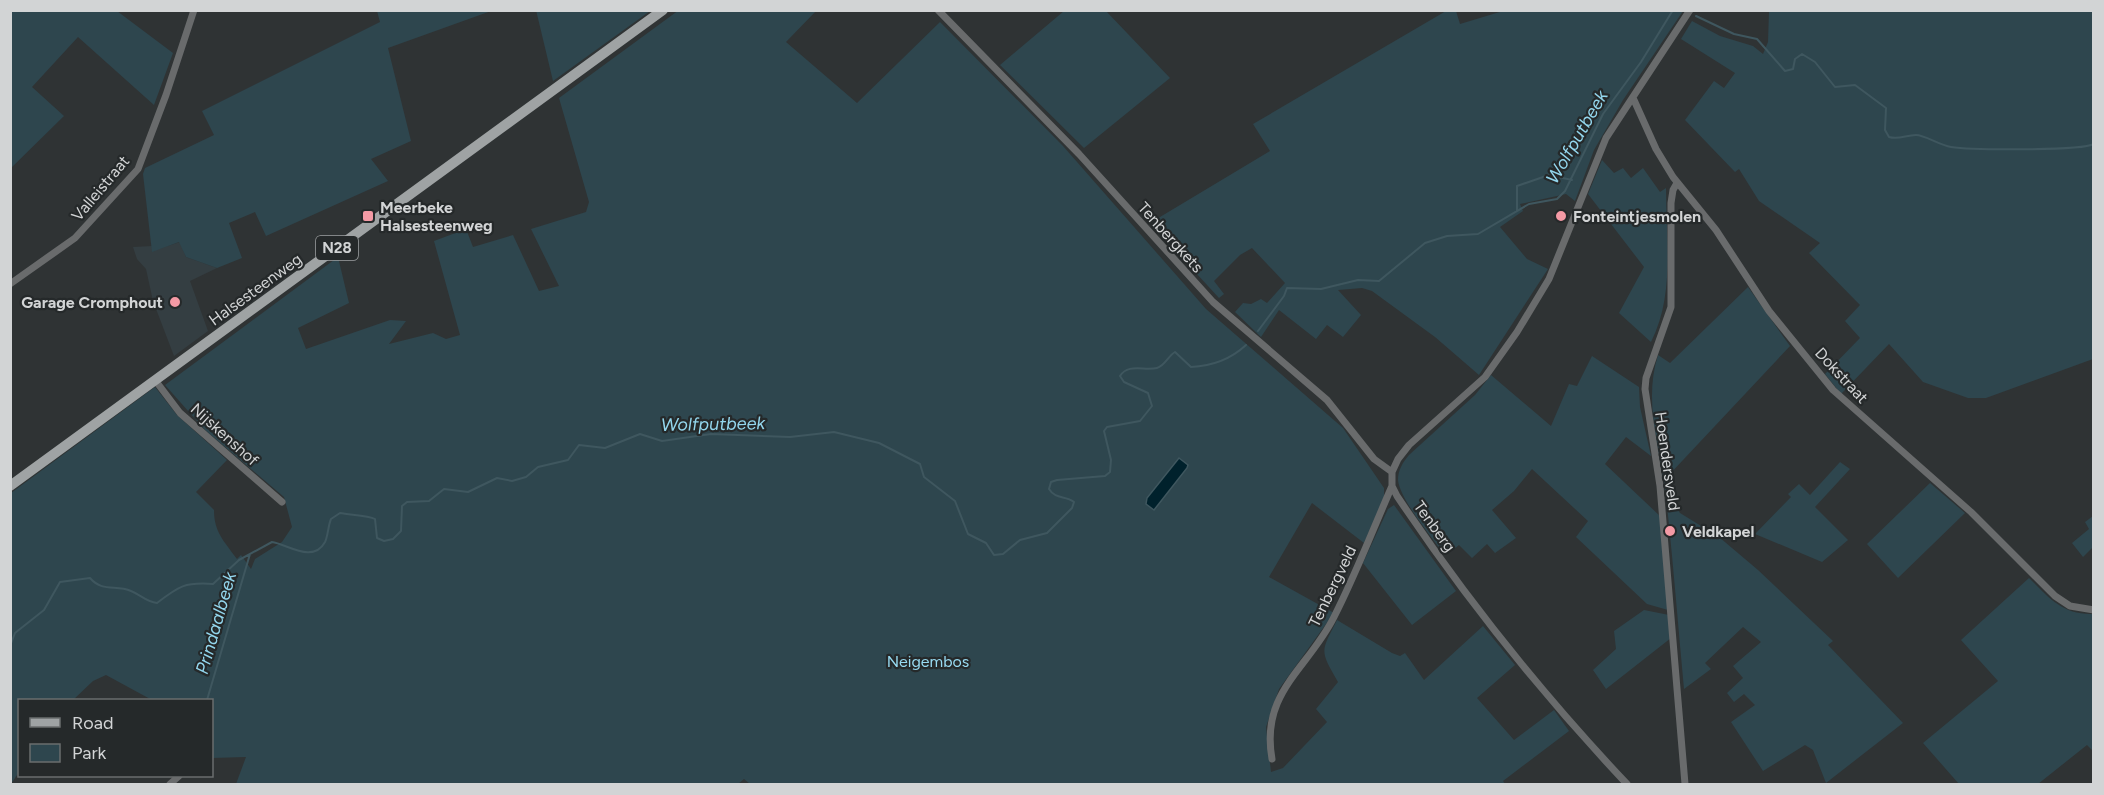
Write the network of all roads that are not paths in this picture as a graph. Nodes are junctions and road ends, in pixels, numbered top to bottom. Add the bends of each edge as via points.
1 (194, 10) edge
2 (663, 10) edge
3 (938, 10) edge
4 (1690, 10) edge
5 (1634, 100) junction
6 (1677, 183) junction
7 (10, 284) edge
8 (154, 380) junction
9 (1392, 472) junction
10 (10, 486) edge
11 (1392, 486) junction
12 (282, 502) dead end
13 (2094, 609) edge
14 (1272, 759) dead end
15 (1627, 784) edge
16 (1685, 784) edge

1 - 7 street, Valleistraat via 138,169 75,238
2 - 8 main road, Halsesteenweg / N28
3 - 9 street, Tenbergkets via 1079,154 1213,302 1327,400 1374,459
4 - 5 street
5 - 6 street, Dokstraat via 1656,149
5 - 9 street via 1606,138 1549,279 1517,332 1485,377 1409,445
6 - 13 street, Dokstraat via 1716,230 1769,311 1833,390 1971,512 2055,596 2070,606
6 - 16 street, Hoendersveld via 1671,203 1671,307 1645,389 1660,486
8 - 10 main road, Halsesteenweg / N28
8 - 12 street, Nijskenshof via 180,413
9 - 11 street
11 - 14 street, Tenbergveld via 1326,634 1283,691 1269,727
11 - 15 street, Tenberg via 1507,649

